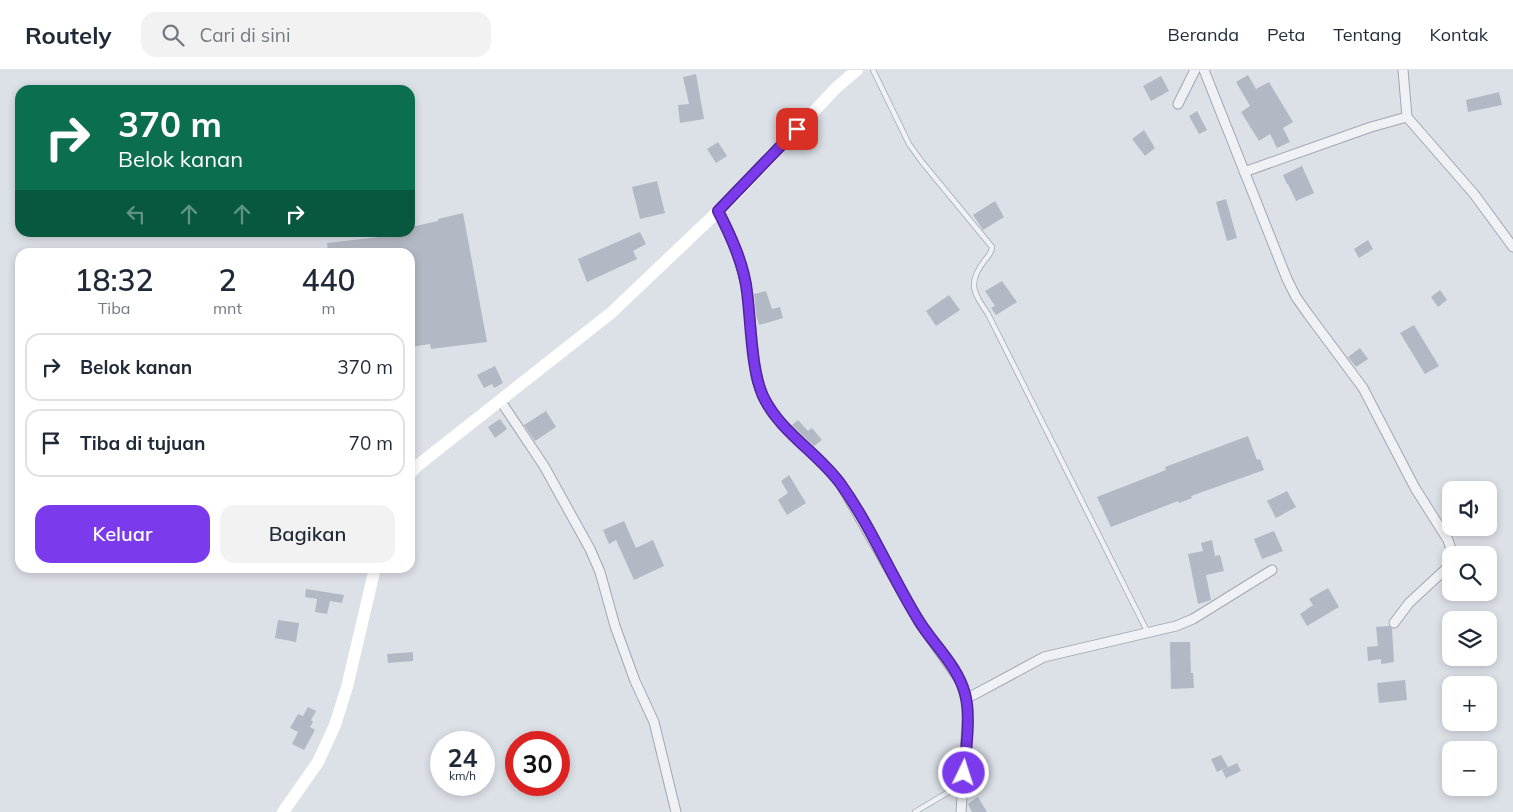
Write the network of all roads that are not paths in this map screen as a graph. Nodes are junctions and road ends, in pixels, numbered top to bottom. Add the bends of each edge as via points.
1 (857, 70) edge
2 (873, 70) edge
3 (1195, 70) edge
4 (1204, 70) edge
5 (1403, 70) edge
6 (1178, 104) dead end
7 (1407, 117) junction
8 (1244, 172) junction
9 (718, 211) junction
10 (1513, 248) edge
11 (500, 400) junction
12 (415, 468) edge
13 (1450, 546) edge
14 (1272, 570) dead end
15 (374, 573) edge
16 (1442, 573) edge
17 (1394, 623) dead end
18 (1148, 633) junction
19 (966, 699) junction
20 (963, 783) junction
21 (283, 812) edge
22 (676, 812) edge
23 (916, 812) edge
24 (961, 812) edge

1 - 9 street
2 - 18 lane via 909,144 992,247 992,252 975,276 973,288 976,296 988,314
3 - 6 street
4 - 8 street
5 - 7 street
7 - 8 street
7 - 10 street via 1474,194
8 - 13 street via 1296,297 1363,388 1415,488
9 - 11 street via 611,314
9 - 19 street via 732,238 744,276 756,377 770,410 840,483 919,622 961,682
11 - 12 street
11 - 22 street via 544,466 600,572 615,626 654,722
14 - 18 street via 1193,619
15 - 21 street via 336,725 318,762
16 - 17 street
18 - 19 street via 1044,656
19 - 20 street
20 - 23 lane
20 - 24 street

